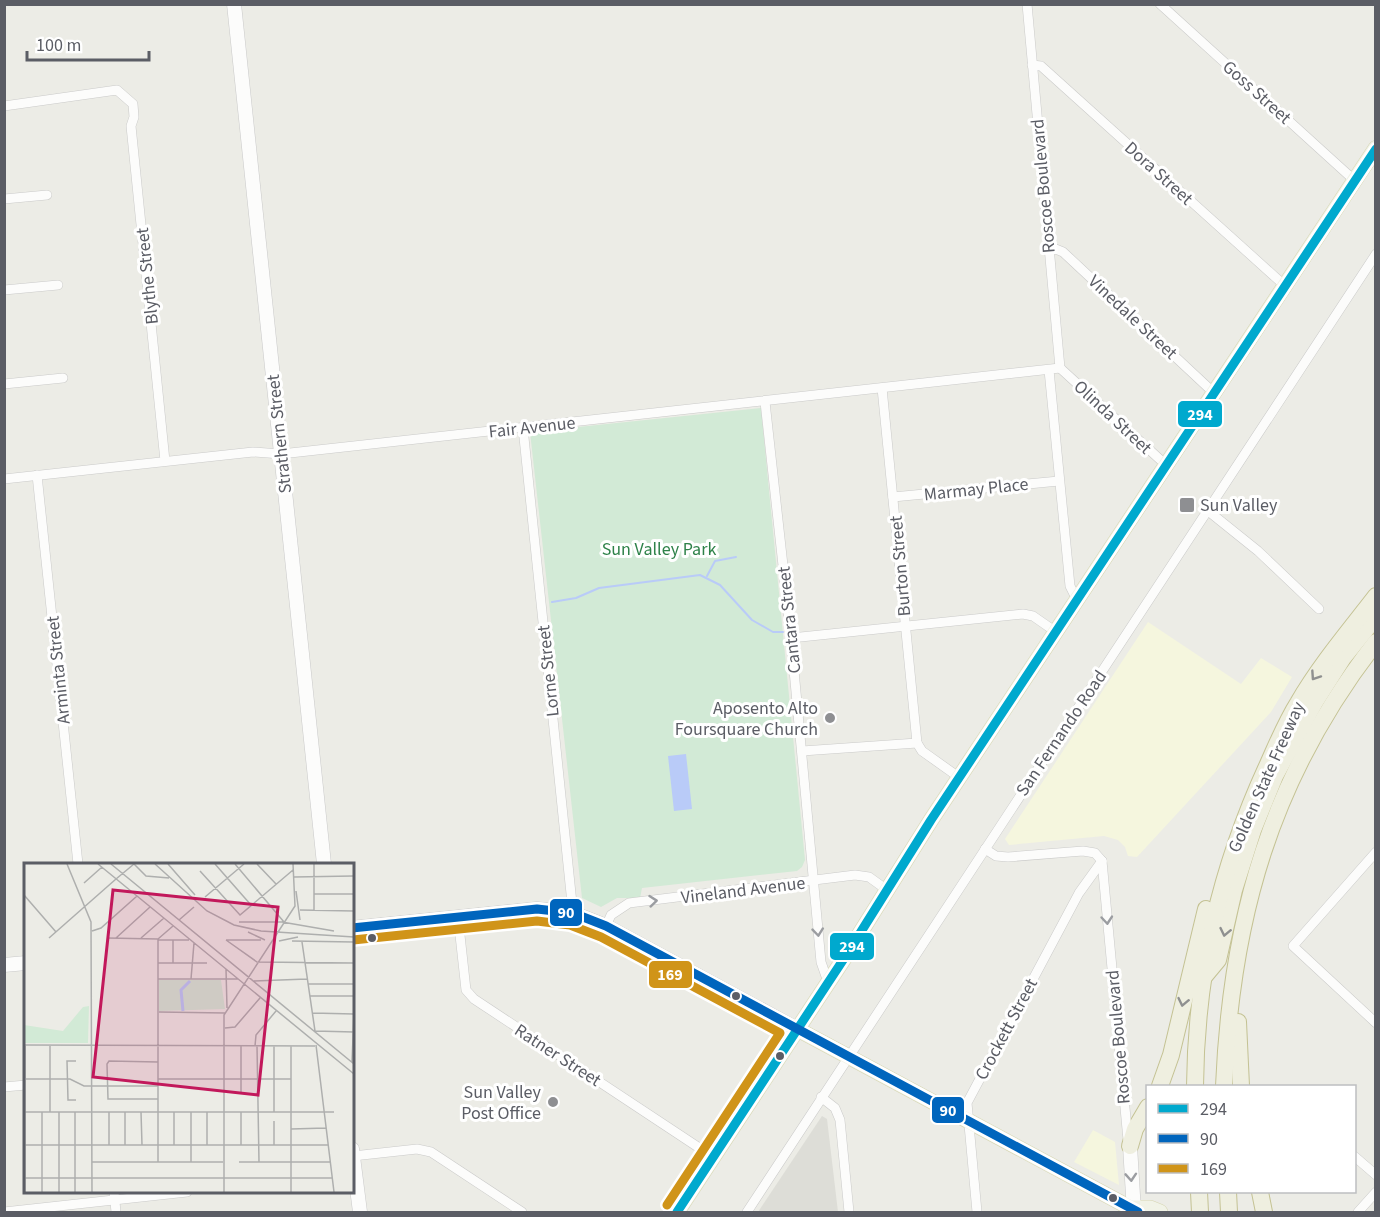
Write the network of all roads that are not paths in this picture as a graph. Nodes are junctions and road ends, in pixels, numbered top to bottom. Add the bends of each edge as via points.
1 (234, 4) edge
2 (1027, 4) edge
3 (1160, 4) edge
4 (1032, 65) junction
5 (4, 106) edge
6 (1376, 148) edge
7 (1354, 180) junction
8 (47, 195) dead end
9 (4, 199) edge
10 (1048, 246) junction
11 (1376, 254) edge
12 (57, 285) dead end
13 (1284, 285) junction
14 (4, 290) edge
15 (1060, 368) junction
16 (1049, 370) junction
17 (63, 378) dead end
18 (4, 384) edge
19 (882, 388) junction
20 (1214, 393) junction
21 (765, 402) junction
22 (523, 428) junction
23 (281, 454) junction
24 (165, 461) junction
25 (1166, 465) junction
26 (37, 475) junction
27 (4, 479) edge
28 (1059, 481) junction
29 (893, 497) junction
30 (1207, 510) junction
31 (1376, 596) edge
32 (1077, 600) junction
33 (1319, 609) dead end
34 (1376, 617) edge
35 (1376, 625) edge
36 (905, 626) junction
37 (1056, 632) junction
38 (791, 638) junction
39 (1376, 642) edge
40 (917, 743) junction
41 (802, 751) junction
42 (960, 778) junction
43 (985, 849) junction
44 (1376, 852) edge
45 (1102, 861) junction
46 (1228, 862) junction
47 (78, 863) edge
48 (324, 863) edge
49 (813, 882) junction
50 (887, 890) junction
51 (573, 913) junction
52 (458, 917) junction
53 (606, 926) junction
54 (354, 928) edge
55 (1241, 929) junction
56 (24, 963) edge
57 (4, 965) edge
58 (1202, 979) junction
59 (828, 982) junction
60 (1376, 1023) edge
61 (797, 1029) junction
62 (847, 1056) junction
63 (24, 1085) edge
64 (1160, 1085) edge
65 (1195, 1085) edge
66 (1224, 1085) edge
67 (1241, 1085) edge
68 (4, 1087) edge
69 (821, 1097) junction
70 (1146, 1110) edge
71 (967, 1119) junction
72 (1130, 1146) junction
73 (354, 1156) edge
74 (713, 1157) junction
75 (1356, 1158) edge
76 (354, 1173) edge
77 (1376, 1175) edge
78 (1376, 1192) edge
79 (150, 1193) edge
80 (1199, 1193) edge
81 (1228, 1193) edge
82 (1260, 1193) edge
83 (114, 1195) edge
84 (1135, 1211) edge
85 (4, 1212) edge
86 (116, 1212) edge
87 (360, 1212) edge
88 (522, 1212) edge
89 (677, 1212) edge
90 (747, 1212) edge
91 (849, 1212) edge
92 (976, 1212) edge
93 (1160, 1212) edge
94 (1200, 1212) edge
95 (1229, 1212) edge
96 (1264, 1212) edge
97 (1358, 1212) edge

1 - 23 main road, Strathern Street
2 - 4 street, Roscoe Boulevard
3 - 7 street, Goss Street
4 - 10 street, Roscoe Boulevard
4 - 13 street, Dora Street via 1041,66
5 - 24 street, Blythe Street via 117,90 133,104 130,126
6 - 7 main road
7 - 13 main road
8 - 9 street
10 - 15 street, Roscoe Boulevard
10 - 20 street, Vinedale Street via 1063,252
11 - 30 street, San Fernando Road
12 - 14 street
13 - 20 main road
15 - 16 street, Fair Avenue
15 - 25 street, Olinda Street
16 - 19 street, Fair Avenue
16 - 28 street
17 - 18 street
19 - 21 street, Fair Avenue
19 - 29 street, Burton Street
20 - 25 main road
21 - 22 street, Fair Avenue
21 - 38 street, Cantara Street
22 - 23 street, Fair Avenue
22 - 51 street, Lorne Street
23 - 24 street, Fair Avenue via 253,452
23 - 48 main road, Strathern Street
24 - 26 street, Fair Avenue
25 - 32 main road
26 - 27 street, Fair Avenue
26 - 47 street, Arminta Street
28 - 29 street, Marmay Place
28 - 32 street via 1070,586
29 - 36 street, Burton Street
30 - 33 street via 1258,551
30 - 43 street, San Fernando Road
31 -> 46 highway, Golden State Freeway via 1297,704 1251,801
32 - 37 main road
34 -> 58 highway via 1315,702 1275,776 1234,890 1218,960
35 - 55 highway via 1330,691 1283,774 1259,832 1238,900
36 - 37 street via 1023,614 1033,616
36 - 38 street
36 - 40 street, Burton Street
37 - 42 main road
38 - 41 street, Cantara Street
39 - 55 highway, Golden State Freeway via 1330,708 1293,777 1258,864
40 - 41 street
40 - 42 street via 922,751
41 - 49 street, Cantara Street
42 - 50 main road
43 - 45 street via 1008,857 1083,851 1095,853
43 - 62 street, San Fernando Road
44 - 60 street via 1293,946
45 - 71 street, Crockett Street via 1079,893 985,1066 967,1103
45 -> 72 street, Roscoe Boulevard
46 - 58 highway, Golden State Freeway
46 -> 64 highway via 1198,936
49 - 50 street, Vineland Avenue via 862,875
53 -> 49 street, Vineland Avenue via 611,915 629,903
49 -> 59 street, Cantara Street via 821,962
50 - 59 main road
51 - 52 main road via 537,909
51 - 53 main road
52 - 54 main road
52 - 74 street, Ratner Street via 466,990 474,999
53 - 61 main road
55 - 66 highway, Golden State Freeway via 1229,1005
55 - 67 highway
56 - 57 main road
58 - 65 highway, Golden State Freeway
59 - 61 main road
61 - 62 main road
61 - 74 main road
62 - 69 street, San Fernando Road
62 - 71 main road
63 - 68 street
69 - 90 street, San Fernando Road
69 - 91 street via 835,1108 840,1120
70 - 72 highway
71 - 84 main road
71 - 92 street, Crockett Street
72 -> 84 main road, Roscoe Boulevard
73 - 88 street via 417,1149 431,1152
74 - 89 main road
75 - 77 street
76 - 87 main road
78 - 97 street
79 - 83 street
80 - 94 highway
81 - 95 highway
82 - 96 highway
83 - 85 street
83 - 86 street
84 - 93 main road via 1150,1208

